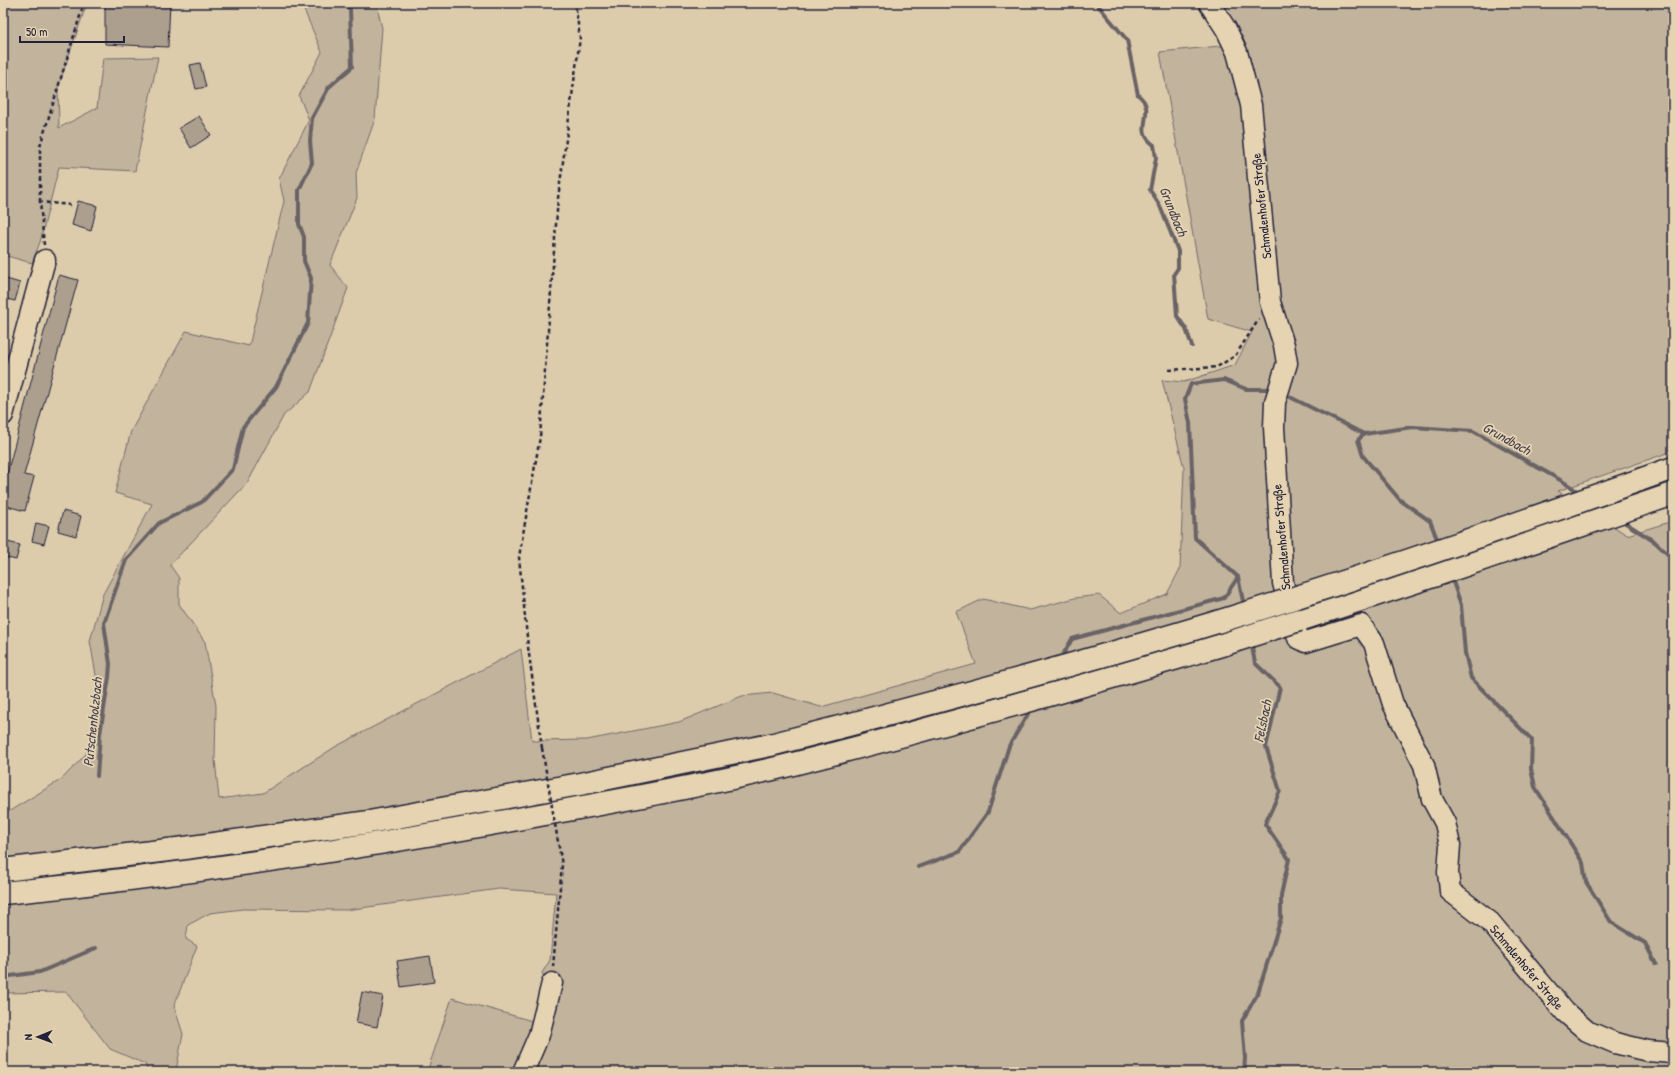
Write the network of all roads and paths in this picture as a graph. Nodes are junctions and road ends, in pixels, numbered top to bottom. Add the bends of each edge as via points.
1 (84, 3) edge
2 (575, 3) edge
3 (1209, 3) edge
4 (40, 202) junction
5 (71, 205) dead end
6 (45, 260) joint
7 (1270, 302) junction
8 (1169, 370) dead end
9 (4, 404) edge
10 (1673, 468) edge
11 (1673, 494) edge
12 (1673, 507) edge
13 (1624, 511) junction
14 (3, 870) edge
15 (3, 893) edge
16 (552, 983) joint
17 (1673, 1052) edge
18 (523, 1072) edge

1 - 4 path via 40,146
2 - 16 path, bridge via 580,38 558,198 540,437 519,557 542,748 562,865
3 - 7 street, Schmalenhofer Straße via 1237,52 1251,105
4 - 5 path
4 - 6 path
6 - 9 street
7 - 8 path via 1235,356 1217,367
7 - 17 street, Schmalenhofer Straße via 1287,363 1275,402 1274,427 1283,584 1298,638 1306,642 1361,625 1374,643 1393,704 1424,765 1432,799 1445,823 1450,845 1450,891 1490,922 1565,1012 1587,1031 1614,1043 1648,1051
10 - 14 highway, bridge via 1447,547 1228,618 949,700 770,745 573,786 369,822
11 - 13 highway
12 - 13 highway via 1662,511
13 - 15 highway, bridge via 1217,646 946,725 774,768 579,808 371,844 187,871
16 - 18 street via 539,1035

